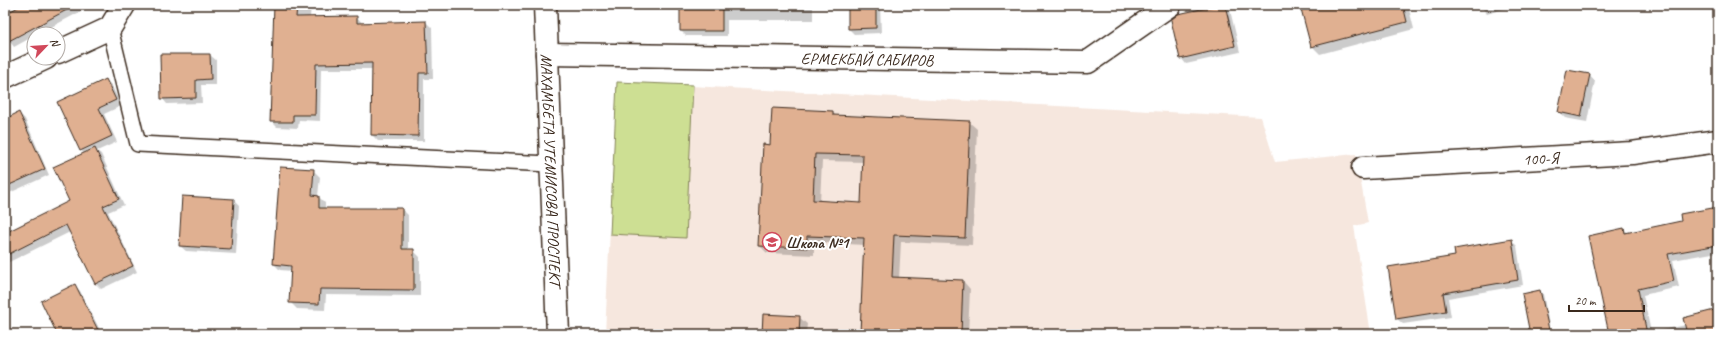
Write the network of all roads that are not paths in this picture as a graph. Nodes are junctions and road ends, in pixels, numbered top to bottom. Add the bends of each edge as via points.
1 (124, 5) edge
2 (546, 5) edge
3 (1170, 5) edge
4 (110, 28) junction
5 (66, 48) edge
6 (547, 54) junction
7 (29, 66) edge
8 (5, 77) edge
9 (1718, 141) edge
10 (550, 164) junction
11 (1363, 168) dead end
12 (558, 334) edge

1 - 4 street
2 - 6 street, МАХАМБЕТА УТЕМИСОВА ПРОСПЕКТ
3 - 6 street, ЕРМЕКБАЙ САБИРОВ via 1088,62
4 - 5 street
4 - 10 lane via 138,144
6 - 10 street, МАХАМБЕТА УТЕМИСОВА ПРОСПЕКТ
7 - 8 street
9 - 11 street, 100-Я via 1632,153
10 - 12 street, МАХАМБЕТА УТЕМИСОВА ПРОСПЕКТ

